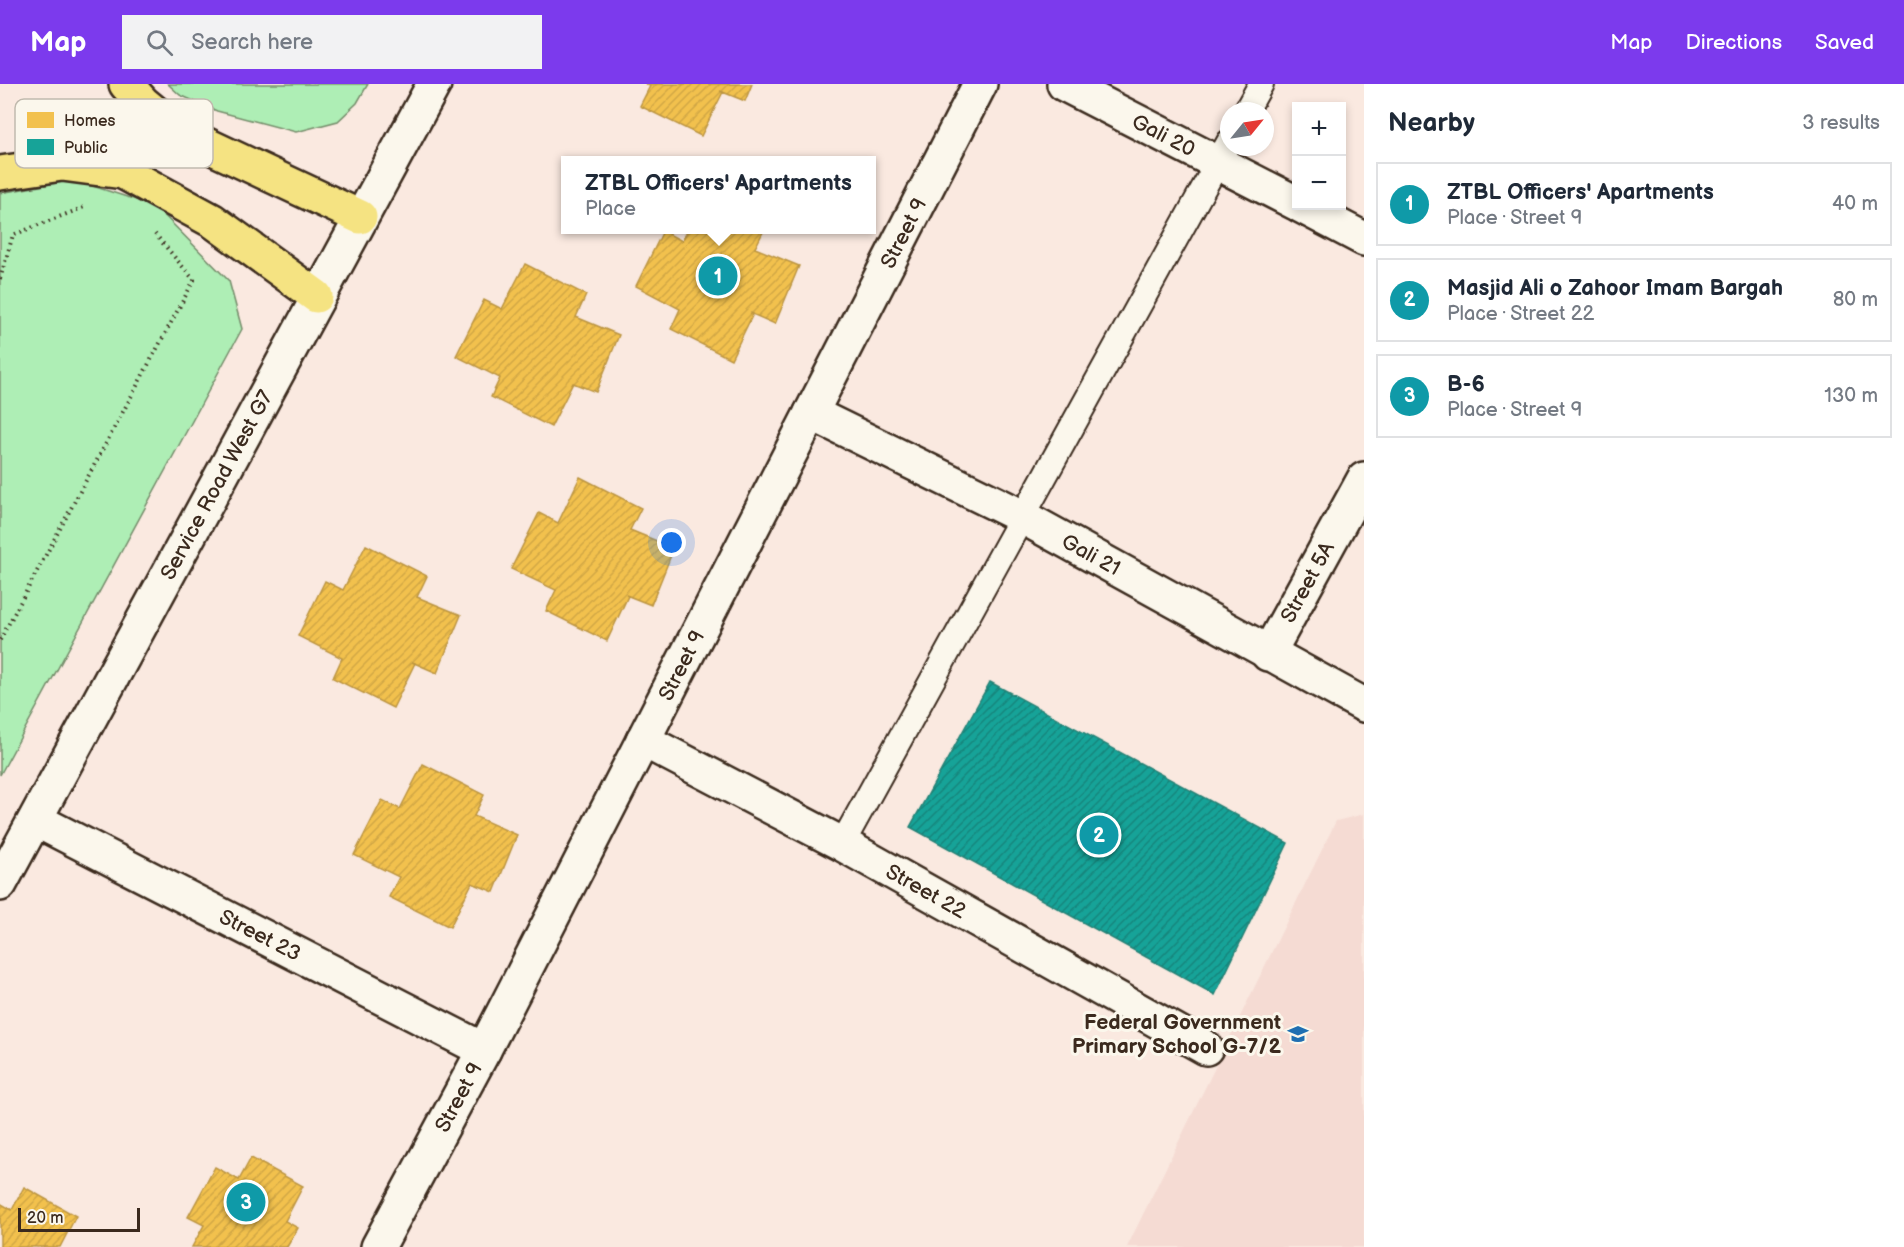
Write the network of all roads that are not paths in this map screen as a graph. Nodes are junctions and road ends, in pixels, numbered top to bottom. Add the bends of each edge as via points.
1 (126, 84) edge
2 (434, 84) edge
3 (1064, 84) edge
4 (1261, 84) edge
5 (975, 86) edge
6 (139, 99) edge
7 (1251, 102) edge
8 (213, 148) edge
9 (1220, 150) edge
10 (1222, 156) edge
11 (1230, 156) edge
12 (34, 168) edge
13 (92, 168) edge
14 (0, 173) edge
15 (1292, 200) edge
16 (1309, 210) edge
17 (360, 217) junction
18 (1364, 239) edge
19 (316, 296) junction
20 (811, 414) junction
21 (1364, 479) edge
22 (1021, 516) junction
23 (1268, 654) junction
24 (1364, 705) edge
25 (643, 740) junction
26 (36, 820) junction
27 (842, 844) junction
28 (0, 884) edge
29 (1206, 1048) dead end
30 (484, 1050) junction
31 (378, 1247) edge

1 - 6 main road
2 - 17 street, Service Road West G7
3 - 9 street, Gali 20
4 - 7 lane
5 - 20 street, Street 9
8 - 17 main road
10 - 22 lane
11 - 15 street, Gali 20
12 - 14 main road
13 - 19 main road via 123,172 213,221
16 - 18 street
17 - 19 street, Service Road West G7
19 - 26 street, Service Road West G7
20 - 22 street, Gali 21
20 - 25 street, Street 9
21 - 23 street, Street 5A
22 - 23 street, Gali 21
22 - 27 lane
23 - 24 street, Gali 21
25 - 27 street, Street 22
25 - 30 street, Street 9
26 - 28 street, Service Road West G7
26 - 30 street, Street 23
27 - 29 street, Street 22
30 - 31 street, Street 9

